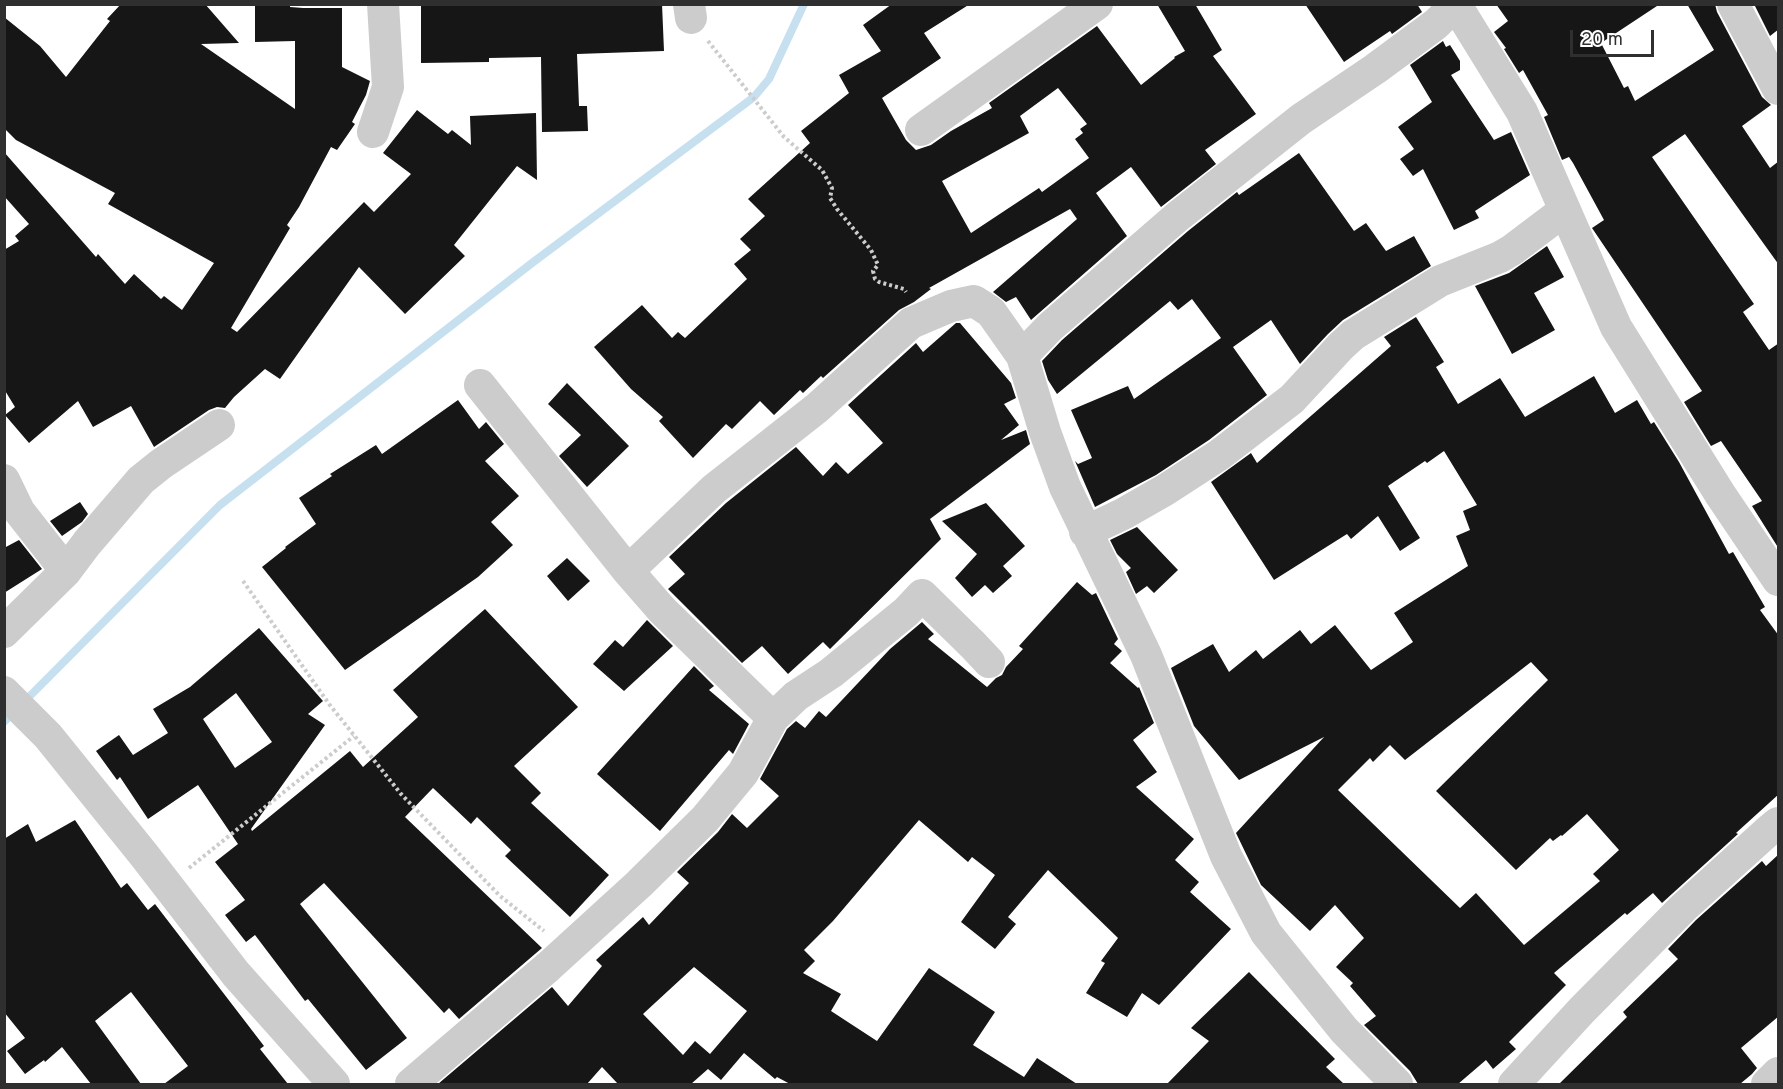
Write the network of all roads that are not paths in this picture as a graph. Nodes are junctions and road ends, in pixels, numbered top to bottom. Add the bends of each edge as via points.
1 (383, 4) edge
2 (1098, 4) edge
3 (1733, 4) edge
4 (1456, 5) edge
5 (1779, 88) edge
6 (921, 130) dead end
7 (373, 132) dead end
8 (1565, 210) junction
9 (1022, 356) junction
10 (480, 385) dead end
11 (219, 425) dead end
12 (4, 480) edge
13 (1085, 532) junction
14 (66, 571) junction
15 (628, 571) junction
16 (1779, 580) edge
17 (4, 632) edge
18 (989, 662) dead end
19 (4, 692) edge
20 (773, 718) junction
21 (1779, 823) edge
22 (1779, 1073) edge
23 (334, 1084) edge
24 (411, 1084) edge
25 (1397, 1084) edge
26 (1514, 1084) edge
27 (1767, 1084) edge

1 - 7 street via 388,87
2 - 6 street
3 - 5 street
4 - 8 street via 1522,112
4 - 9 street via 1375,69 1300,118 1185,210
8 - 13 street via 1512,250 1440,281 1353,335 1292,399 1219,455 1157,495
8 - 16 street via 1616,327 1720,494
9 - 13 street via 1065,488
9 - 15 street via 991,312 974,301 911,323 817,408 714,489
10 - 15 street
11 - 14 street via 141,480
12 - 14 street via 19,511
13 - 25 street via 1146,655 1226,856 1266,933 1344,1030
14 - 17 street
15 - 20 street via 662,610
18 - 20 street via 922,595
19 - 23 street via 48,736 236,974
20 - 24 street via 743,773 705,819 567,949
21 - 26 street via 1684,907
22 - 27 street

